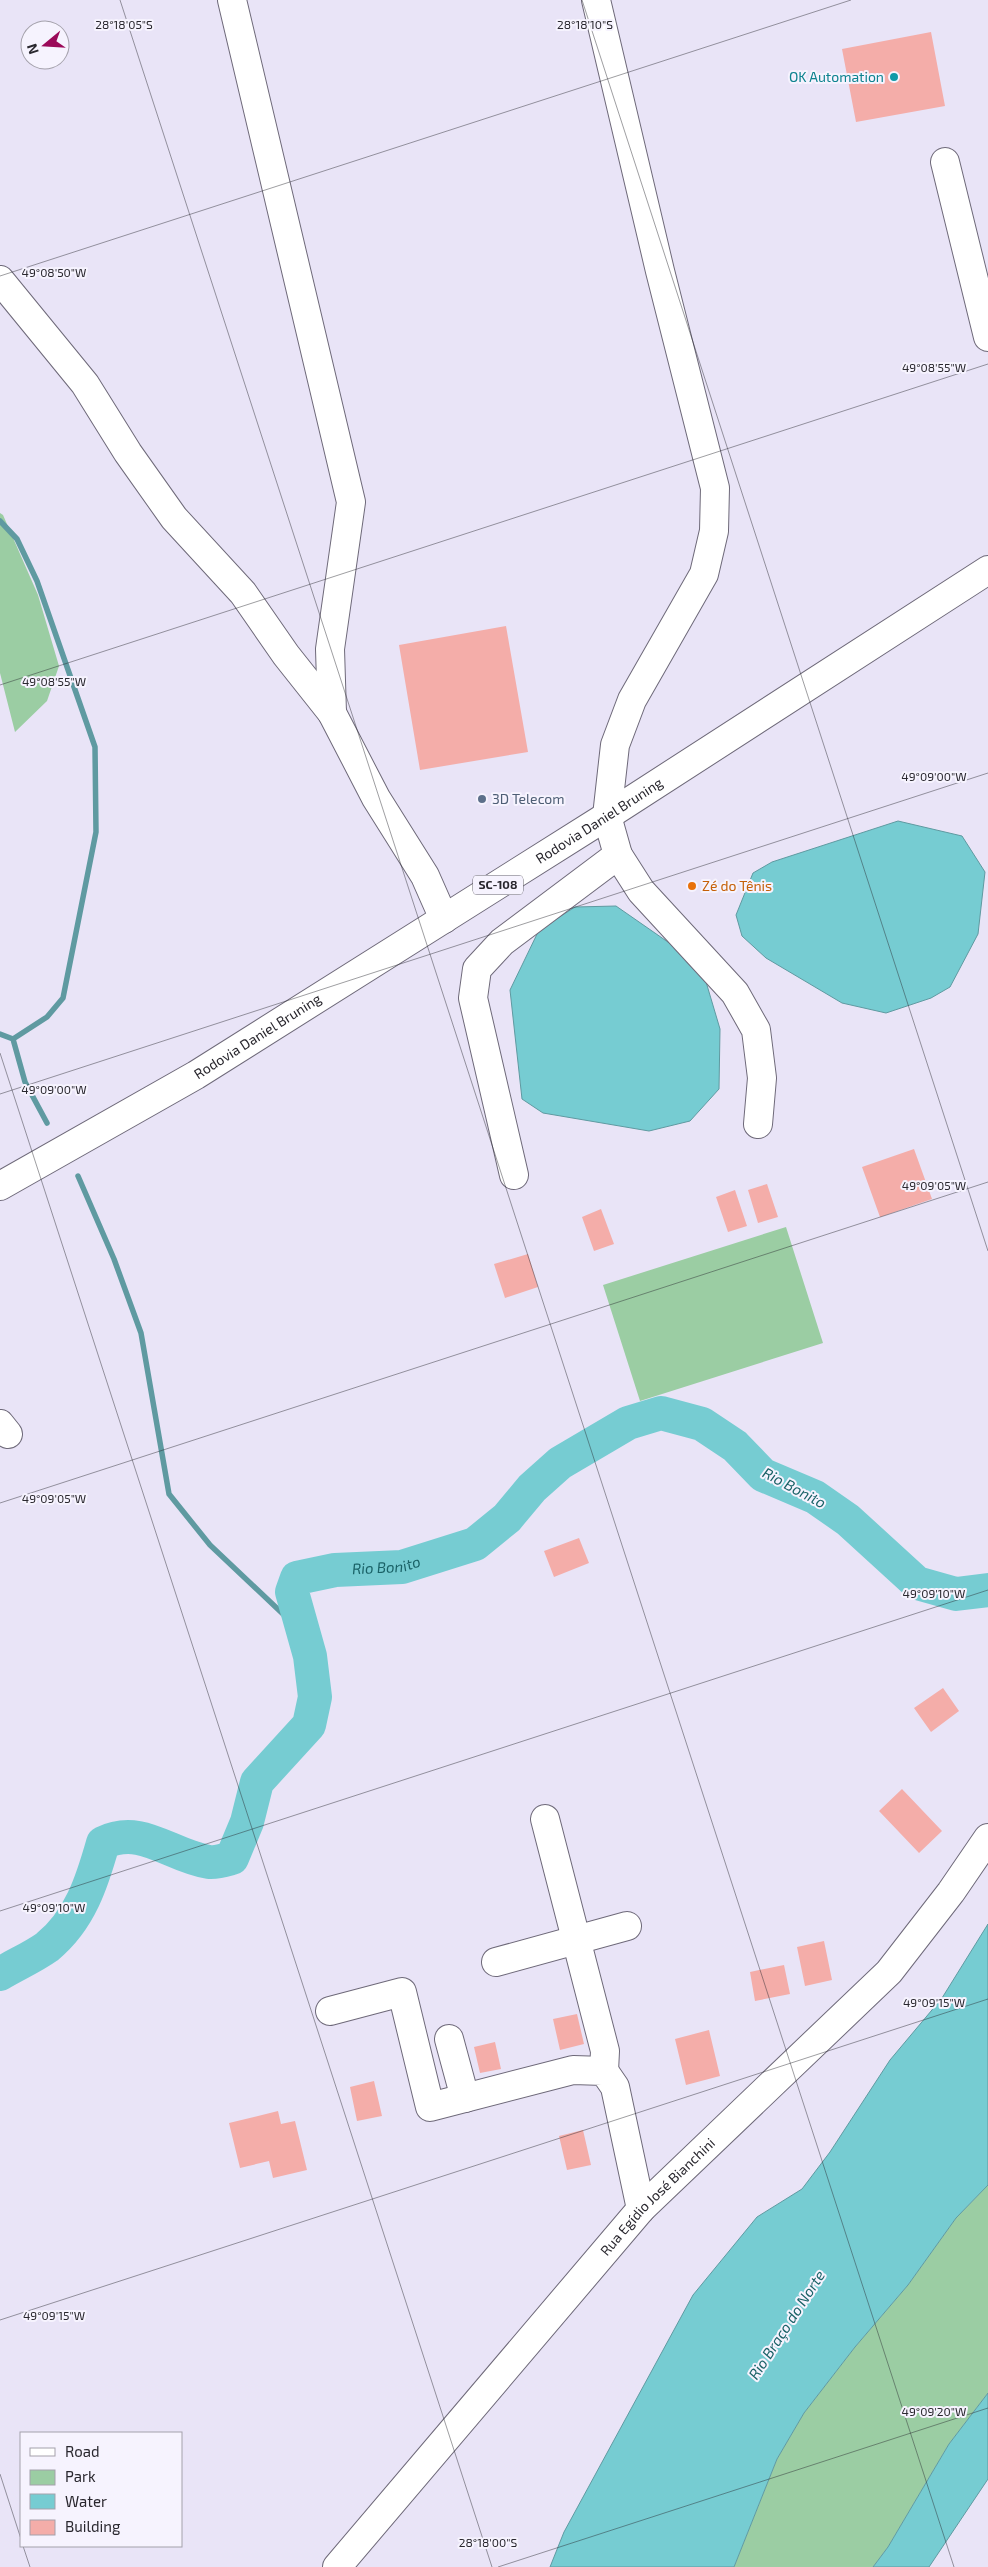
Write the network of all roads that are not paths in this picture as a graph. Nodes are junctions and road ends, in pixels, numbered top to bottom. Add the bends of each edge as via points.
1 (232, 0) edge
2 (596, 0) edge
3 (945, 162) dead end
4 (0, 280) edge
5 (988, 338) edge
6 (988, 570) edge
7 (332, 713) junction
8 (607, 816) junction
9 (618, 855) junction
10 (444, 919) junction
11 (758, 1124) dead end
12 (514, 1175) dead end
13 (0, 1186) edge
14 (545, 1819) dead end
15 (988, 1838) edge
16 (627, 1926) dead end
17 (576, 1940) junction
18 (496, 1962) dead end
19 (330, 2011) dead end
20 (449, 2039) dead end
21 (604, 2071) junction
22 (465, 2098) junction
23 (641, 2208) junction
24 (337, 2567) edge

1 - 7 main road via 351,502 330,649
2 - 8 main road via 715,488 714,530 704,574 632,700 615,745
3 - 5 main road
4 - 7 main road via 86,384 128,453 174,518 243,593 286,656
6 - 8 main road, Rodovia Daniel Bruning / SC-108
7 - 10 main road via 376,798 424,876
8 - 9 main road
8 - 10 main road, Rodovia Daniel Bruning / SC-108
9 - 11 main road via 641,892 734,993 756,1030 762,1078
9 - 12 main road via 502,942 476,969 473,998
10 - 13 main road, Rodovia Daniel Bruning / SC-108 via 196,1075
14 - 17 main road
15 - 23 main road, Rua Egídio José Bianchini via 889,1972
16 - 17 main road
17 - 18 main road
17 - 21 main road via 605,2051
19 - 22 main road via 402,1992 430,2107
20 - 22 main road
21 - 22 main road via 573,2070
21 - 23 main road via 615,2087
23 - 24 main road, Rua Egídio José Bianchini

